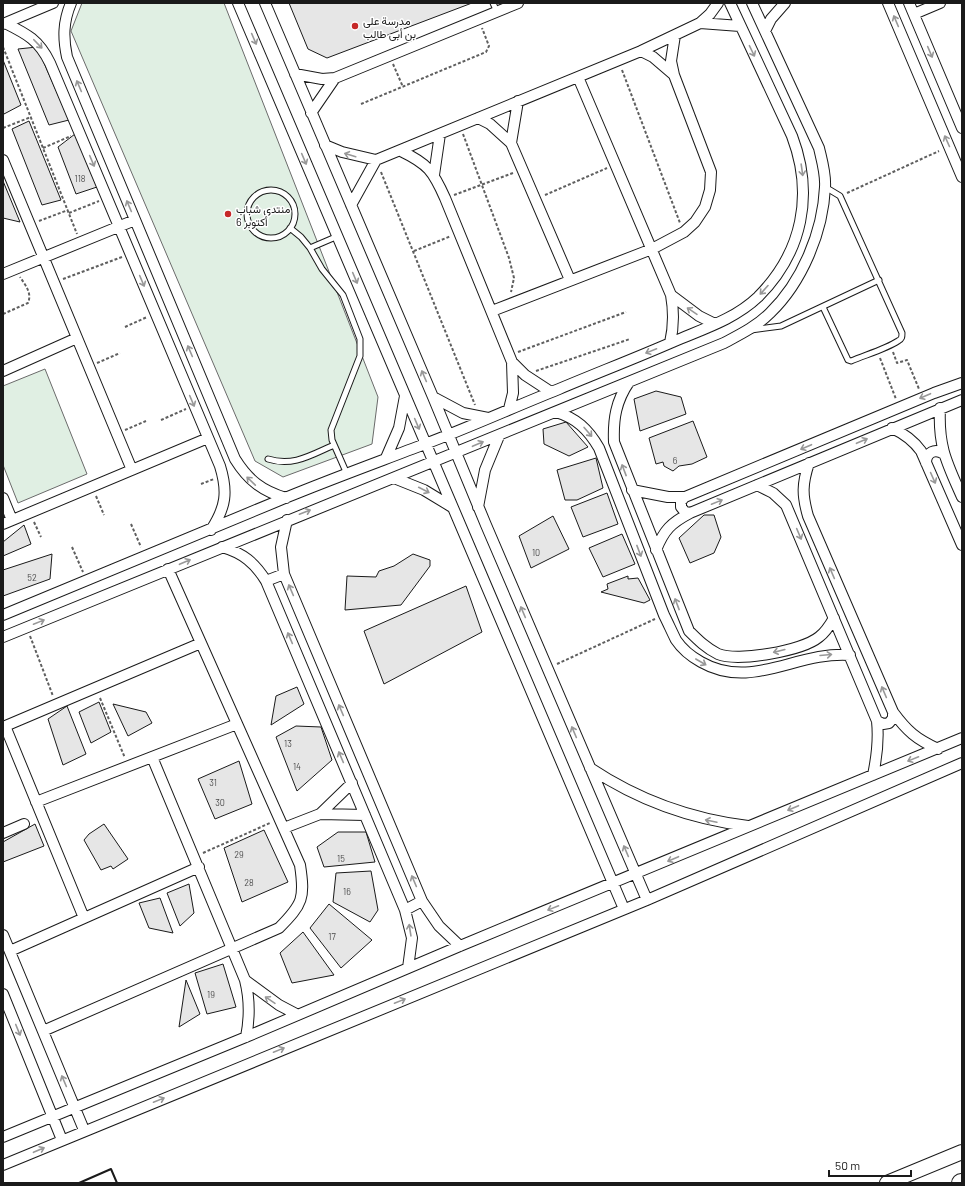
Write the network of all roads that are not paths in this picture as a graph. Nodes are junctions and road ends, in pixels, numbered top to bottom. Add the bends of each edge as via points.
1 (53, 3) edge
2 (70, 3) edge
3 (238, 3) edge
4 (265, 3) edge
5 (518, 3) edge
6 (718, 3) edge
7 (730, 3) edge
8 (752, 3) edge
9 (785, 3) edge
10 (888, 3) edge
11 (909, 3) edge
12 (940, 3) edge
13 (495, 7) edge
14 (914, 14) junction
15 (700, 23) junction
16 (4, 24) edge
17 (740, 26) junction
18 (765, 31) junction
19 (675, 35) junction
20 (641, 51) junction
21 (295, 74) junction
22 (674, 75) junction
23 (578, 77) junction
24 (335, 78) junction
25 (518, 101) junction
26 (311, 113) junction
27 (478, 118) junction
28 (962, 128) edge
29 (440, 134) junction
30 (511, 143) junction
31 (325, 145) junction
32 (401, 151) junction
33 (3, 160) edge
34 (376, 160) junction
35 (434, 175) junction
36 (962, 177) edge
37 (825, 187) junction
38 (351, 205) junction
39 (135, 220) junction
40 (119, 226) junction
41 (290, 228) junction
42 (338, 236) junction
43 (310, 248) junction
44 (652, 249) junction
45 (43, 258) junction
46 (3, 274) edge
47 (570, 280) junction
48 (880, 280) junction
49 (671, 295) junction
50 (823, 307) junction
51 (492, 311) junction
52 (714, 324) junction
53 (747, 331) junction
54 (77, 338) junction
55 (670, 344) junction
56 (511, 358) junction
57 (3, 371) edge
58 (629, 382) junction
59 (962, 383) edge
60 (551, 392) junction
61 (406, 396) junction
62 (433, 398) junction
63 (962, 400) edge
64 (940, 408) junction
65 (509, 409) junction
66 (556, 412) junction
67 (484, 418) junction
68 (892, 428) junction
69 (448, 435) junction
70 (499, 436) junction
71 (208, 438) junction
72 (614, 442) junction
73 (426, 444) junction
74 (334, 445) junction
75 (599, 448) junction
76 (455, 454) junction
77 (944, 454) junction
78 (386, 458) junction
79 (268, 459) dead end
80 (433, 463) junction
81 (809, 463) junction
82 (926, 463) junction
83 (132, 470) junction
84 (347, 474) junction
85 (394, 478) junction
86 (757, 486) junction
87 (632, 490) junction
88 (685, 497) junction
89 (962, 497) edge
90 (3, 498) edge
91 (286, 498) junction
92 (452, 507) junction
93 (478, 507) junction
94 (690, 513) junction
95 (808, 516) junction
96 (286, 520) junction
97 (793, 520) junction
98 (7, 522) edge
99 (211, 530) junction
100 (962, 545) edge
101 (222, 547) junction
102 (656, 550) junction
103 (168, 569) junction
104 (284, 574) junction
105 (266, 581) junction
106 (3, 615) edge
107 (834, 618) junction
108 (3, 637) edge
109 (201, 643) junction
110 (795, 647) junction
111 (850, 655) junction
112 (798, 661) junction
113 (893, 712) junction
114 (877, 721) junction
115 (237, 724) junction
116 (4, 726) edge
117 (962, 738) edge
118 (938, 748) junction
119 (152, 757) junction
120 (962, 763) edge
121 (590, 768) junction
122 (872, 775) junction
123 (352, 783) junction
124 (36, 802) junction
125 (320, 814) junction
126 (365, 815) junction
127 (24, 824) dead end
128 (750, 826) junction
129 (284, 828) junction
130 (3, 833) edge
131 (199, 867) junction
132 (636, 874) junction
133 (613, 883) junction
134 (647, 900) junction
135 (422, 901) junction
136 (624, 909) junction
137 (404, 910) junction
138 (84, 918) junction
139 (3, 935) edge
140 (460, 946) junction
141 (232, 949) junction
142 (10, 951) junction
143 (408, 968) junction
144 (245, 980) junction
145 (3, 994) edge
146 (298, 1015) junction
147 (44, 1032) junction
148 (246, 1037) junction
149 (75, 1106) junction
150 (53, 1115) junction
151 (84, 1130) junction
152 (3, 1137) edge
153 (62, 1140) junction
154 (962, 1152) edge
155 (3, 1165) edge
156 (886, 1183) edge

1 - 16 street
39 -> 2 street via 67,57 64,26
3 -> 42 street
4 - 21 street
5 - 13 street
6 - 15 street
7 - 17 street
8 - 18 street
9 - 18 street via 771,19
36 -> 10 street
11 - 14 street
12 - 14 street
13 - 24 street via 478,20
14 -> 28 street
15 - 17 street
15 - 19 street
16 -> 40 street via 33,39 44,49
17 -> 52 street via 800,158 804,183 803,209 795,240 774,279 741,310
18 - 37 street via 820,148
19 - 20 street
19 - 22 street via 671,61
20 - 22 street
20 - 23 street
21 - 24 street
21 - 26 street
22 - 44 street via 711,172 710,190 705,207 695,222 684,232
23 - 25 street
23 - 44 street
24 - 26 street
25 - 27 street
25 - 30 street
26 - 31 street
27 - 29 street
27 - 30 street via 490,124
29 - 32 street
29 - 35 street
30 - 47 street
34 -> 31 street
31 - 38 street
32 - 34 street
32 - 35 street via 424,165
33 - 45 street
34 - 38 street
35 - 51 street
37 - 48 lane via 840,196
37 - 53 street via 812,248 801,272 787,294 770,313
62 -> 38 street
39 - 40 street
91 -> 39 street via 255,485 235,459
40 - 45 street
40 -> 71 street
41 - 41 lane via 294,223 295,211 286,195 268,190 256,195 249,205 248,218 257,233 262,237 275,238
41 - 43 lane
42 - 43 lane
42 -> 61 street
43 - 74 lane via 322,269 343,295 360,339 360,356 331,430
44 - 47 street
44 - 49 street
45 - 46 street
45 - 54 street
47 - 51 street
48 - 50 lane
48 - 50 lane via 902,333 899,341 848,360
52 -> 49 street
49 - 55 street via 674,316
50 - 53 lane via 780,326
51 - 56 street
52 - 55 street
53 - 58 street
54 - 57 street
54 - 83 street
55 -> 60 street
56 - 60 street via 525,375
56 - 65 street via 513,393
58 - 66 street
58 - 72 street via 615,410
59 -> 88 street
60 - 65 street
61 -> 73 street
61 - 78 street via 399,428
62 - 67 street via 458,411
62 - 69 street
63 - 64 street
64 - 68 street
64 - 77 street via 940,439
65 - 67 street
66 - 70 street
66 -> 75 street via 569,416 581,424
67 - 69 street
81 -> 68 street
68 - 82 street via 913,441
69 - 73 street
69 - 76 street
76 -> 70 street
70 - 93 street via 485,470
71 - 83 street
71 - 99 street via 225,482 225,499 220,515
72 - 75 street via 604,438
87 -> 72 street
73 - 78 street
73 - 80 street
74 - 79 lane via 297,461 282,462
74 - 84 lane
75 -> 112 street via 664,615 677,641 693,657 713,669 735,674 758,672
76 - 80 street
76 - 93 street
77 - 82 street via 939,451 929,453
77 - 89 street
78 - 84 street
80 - 85 street
80 - 92 street
81 - 86 street
81 - 95 street via 803,480
82 -> 100 street
83 - 98 street
84 - 91 street
85 -> 92 street via 424,490
96 -> 85 street
94 -> 86 street
86 - 97 street via 773,493 786,505
87 - 88 street via 668,497
87 - 102 street
88 - 94 street via 681,501 681,507 684,512
90 - 98 street
91 - 99 street
92 - 133 street
121 -> 93 street
94 - 102 street via 675,521 663,534
95 - 97 street via 799,511
113 -> 95 street
96 - 101 street
96 - 104 street via 281,546
97 -> 107 street
99 - 106 street
103 -> 101 street
101 - 105 street via 249,558
110 -> 102 street via 755,657 736,658 718,654 702,644 689,631 680,614
108 -> 103 street
103 - 109 street
104 - 105 street
135 -> 104 street
123 -> 105 street
107 - 110 street via 828,629 818,638
107 - 111 street
109 - 115 street
109 - 116 street
110 - 112 street via 800,647 804,655
112 -> 111 street via 824,655
111 - 114 street
113 - 114 street via 893,718 889,723
113 - 118 street via 904,728 920,740
114 - 122 street via 879,739
115 - 119 street
115 - 129 street
116 - 124 street
117 - 118 street
118 -> 122 street
119 - 124 street
119 - 131 street
120 - 134 street
128 -> 121 street via 712,821 675,811 639,797
132 -> 121 street
122 -> 128 street
123 - 125 street
123 - 126 street
124 - 138 street
125 - 126 street
125 - 129 street
126 - 137 street
127 - 130 street
128 -> 132 street
129 - 141 street via 300,865 304,888 296,911 279,928
131 - 138 street
131 - 141 street
132 - 133 street
132 - 134 street
133 - 136 street
133 -> 140 street
134 - 136 street
135 - 137 street
135 - 140 street via 439,926
151 -> 136 street
143 -> 137 street via 412,938
138 - 142 street
139 - 142 street
140 - 143 street
141 - 144 street
141 - 147 street
142 - 147 street
143 - 146 street
146 -> 144 street via 273,1002
144 - 148 street via 250,1006
145 -> 150 street
146 - 148 street
149 -> 147 street
148 - 149 street
149 - 150 street
149 - 151 street
150 - 152 street
150 - 153 street
151 - 153 street
155 -> 153 street
154 - 156 main road

